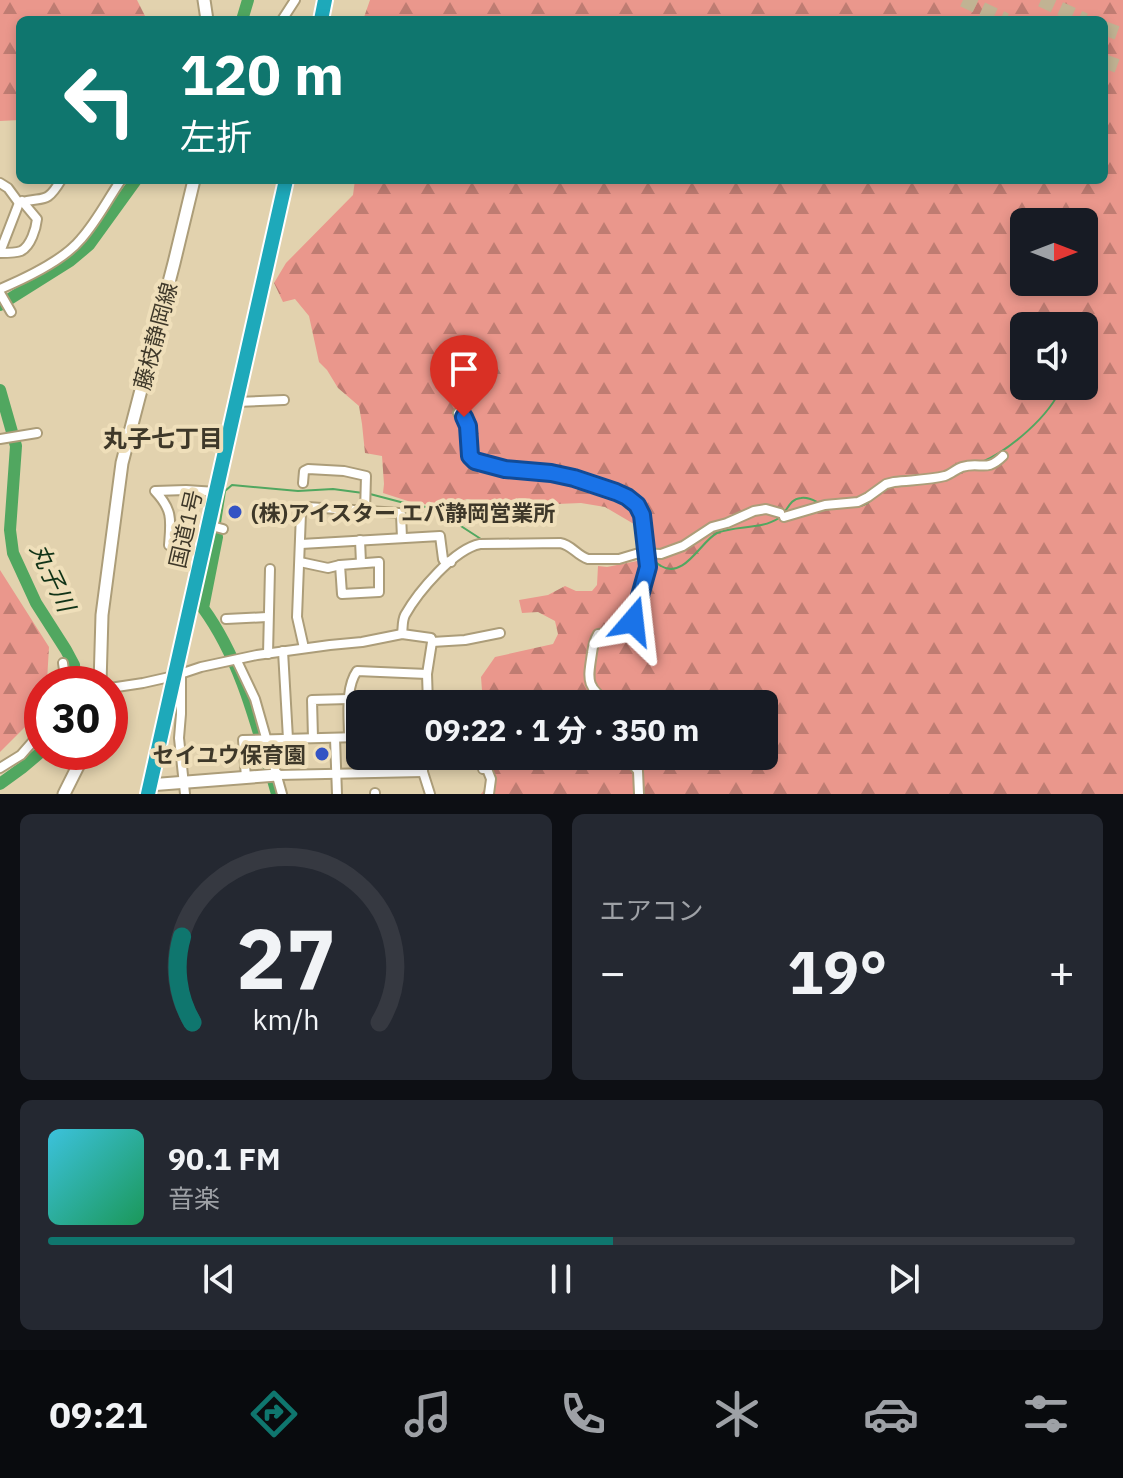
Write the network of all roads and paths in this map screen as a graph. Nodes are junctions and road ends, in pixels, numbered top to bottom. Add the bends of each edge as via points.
1 (0, 183) edge
2 (59, 184) edge
3 (118, 184) edge
4 (193, 184) edge
5 (285, 184) edge
6 (20, 202) junction
7 (0, 253) edge
8 (0, 291) edge
9 (10, 310) dead end
10 (284, 400) dead end
11 (236, 402) junction
12 (458, 413) dead end
13 (37, 433) dead end
14 (1, 440) edge
15 (1003, 456) dead end
16 (303, 483) dead end
17 (216, 492) junction
18 (365, 512) junction
19 (402, 538) junction
20 (360, 540) junction
21 (301, 544) junction
22 (169, 545) dead end
23 (646, 553) junction
24 (300, 562) junction
25 (451, 562) junction
26 (361, 563) junction
27 (340, 565) junction
28 (270, 569) dead end
29 (267, 617) junction
30 (226, 619) dead end
31 (500, 633) dead end
32 (402, 634) junction
33 (432, 642) junction
34 (304, 648) junction
35 (283, 651) junction
36 (268, 654) junction
37 (234, 661) junction
38 (63, 663) dead end
39 (63, 666) edge
40 (101, 666) edge
41 (178, 674) junction
42 (427, 674) junction
43 (128, 685) edge
44 (351, 690) edge
45 (429, 690) edge
46 (595, 690) edge
47 (346, 699) edge
48 (346, 737) edge
49 (313, 738) junction
50 (335, 738) junction
51 (288, 739) junction
52 (263, 740) junction
53 (24, 752) edge
54 (0, 768) edge
55 (76, 770) edge
56 (488, 770) edge
57 (637, 770) edge
58 (423, 772) joint
59 (336, 773) junction
60 (277, 775) junction
61 (246, 777) junction
62 (184, 788) edge
63 (148, 790) edge
64 (64, 794) edge
65 (282, 794) edge
66 (337, 794) edge
67 (430, 794) edge
68 (489, 794) edge
69 (639, 794) edge

1 - 6 street
2 - 6 street via 52,196
3 - 8 street via 75,245
4 - 40 main road, 藤枝静岡線 via 122,463 105,583
5 - 11 highway, 国道1号
6 - 7 street
6 - 7 street via 37,219 36,228 25,248
8 - 9 street
10 - 11 street
11 - 17 highway, 国道1号
12 - 23 street via 468,426 475,461 564,476 635,502 642,515
13 - 14 street
15 - 23 street via 986,466 886,484 858,502 782,515 760,509 707,529 670,552
16 - 18 street via 308,469 366,476
17 - 22 street via 155,491 171,517
17 - 41 highway, 国道1号 via 216,527
18 - 19 street via 401,514
18 - 21 street via 307,507 301,513
19 - 20 street
19 - 25 street via 440,536 443,559
20 - 21 street
20 - 26 street
21 - 24 street
23 - 25 street via 595,559 560,543 480,544
23 - 46 street via 647,573 631,627 623,634 598,634 593,643 588,678
24 - 27 street
24 - 34 street via 297,617
25 - 32 street via 430,580 403,618
26 - 27 street
26 - 27 street via 379,562 379,592 342,594
28 - 29 street
29 - 30 street
29 - 36 street
31 - 33 street
32 - 33 street
32 - 34 street
33 - 42 street
34 - 35 street
35 - 36 street
35 - 51 street
36 - 37 street
37 - 41 street
37 - 52 street via 255,699
38 - 39 street
41 - 43 street
41 - 62 street
41 - 63 highway, 国道1号
42 - 44 street via 360,670
42 - 45 street
47 - 49 street via 312,700
48 - 50 street
49 - 50 street
49 - 51 street
50 - 59 street
51 - 52 street
52 - 60 street
52 - 61 street via 243,740
53 - 54 street
55 - 64 main road
56 - 68 street
57 - 69 street
58 - 59 street
58 - 67 street
59 - 60 street
59 - 66 street
60 - 61 main road
60 - 65 street
61 - 62 main road
62 - 63 main road

